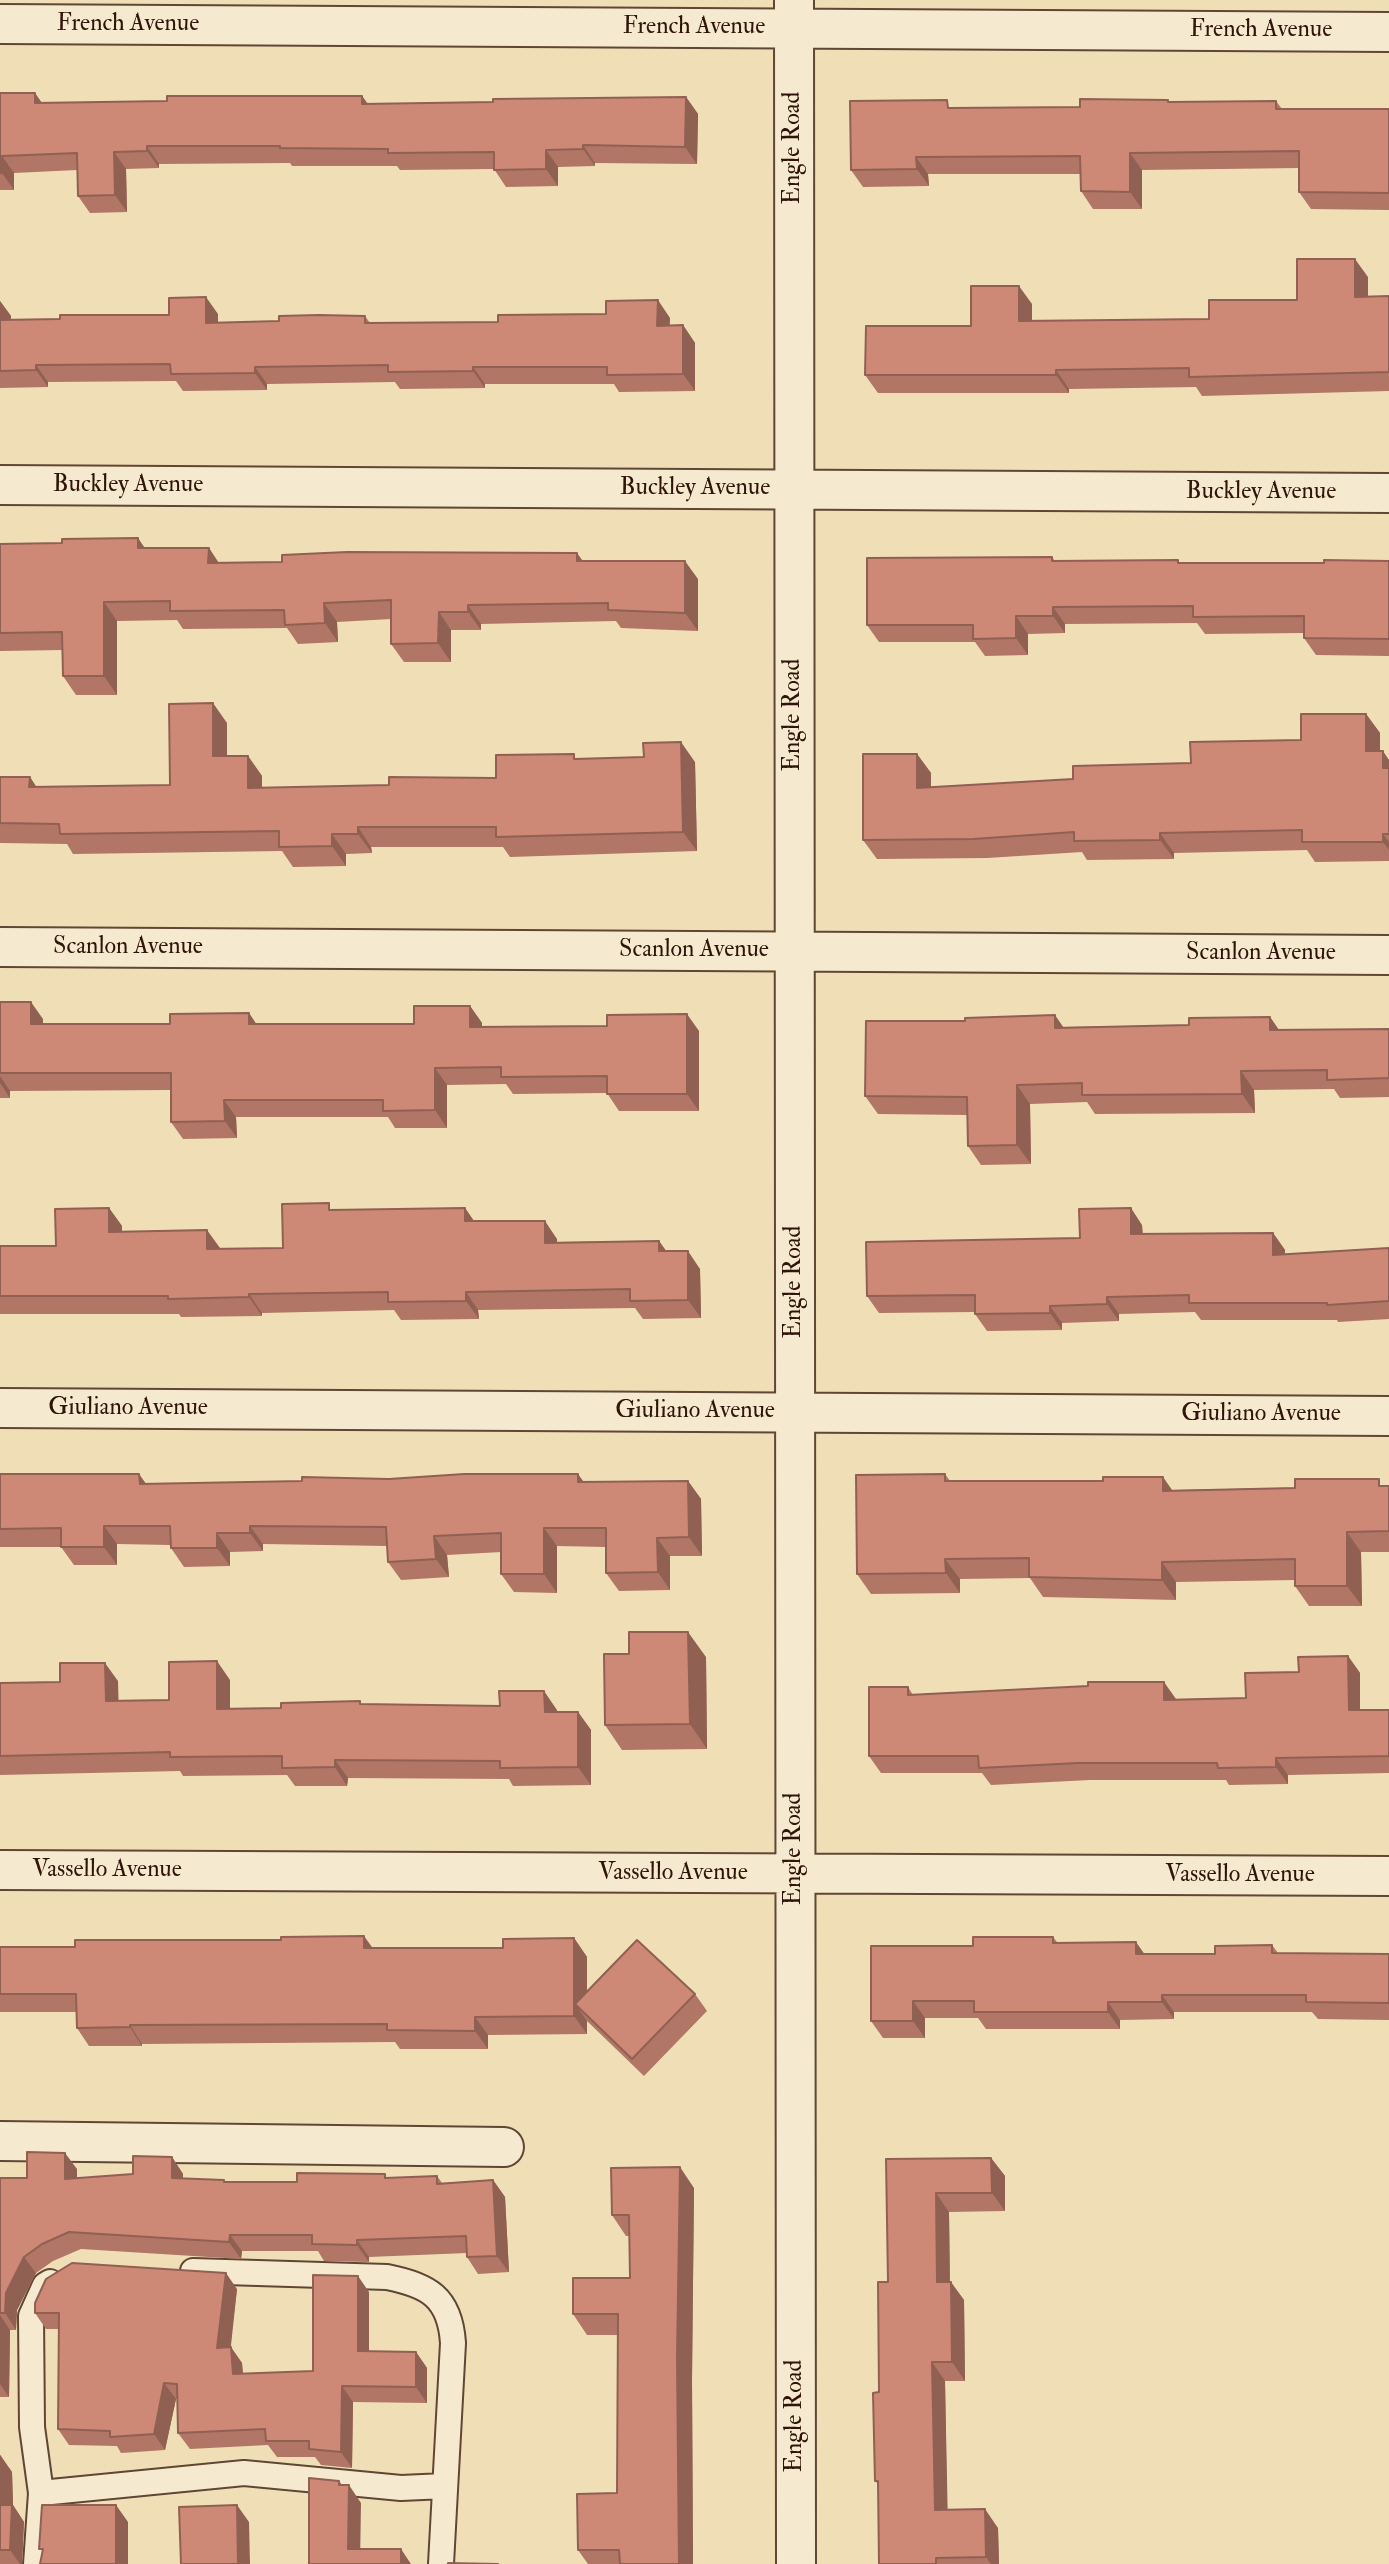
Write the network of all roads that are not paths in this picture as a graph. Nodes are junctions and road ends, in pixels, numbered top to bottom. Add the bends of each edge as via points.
1 (794, 14) edge
2 (0, 24) edge
3 (1389, 32) edge
4 (0, 485) edge
5 (794, 490) junction
6 (1389, 493) edge
7 (0, 947) edge
8 (795, 951) junction
9 (1389, 955) edge
10 (0, 1408) edge
11 (795, 1413) junction
12 (1389, 1416) edge
13 (0, 1870) edge
14 (795, 1874) junction
15 (1389, 1876) edge
16 (0, 2141) edge
17 (504, 2147) dead end
18 (70, 2269) edge
19 (174, 2270) edge
20 (445, 2486) junction
21 (41, 2493) junction
22 (36, 2564) edge
23 (442, 2564) edge
24 (796, 2564) edge

1 - 2 street, French Avenue
1 - 3 street, French Avenue
1 - 5 street, Engle Road
4 - 5 street, Buckley Avenue
5 - 6 street, Buckley Avenue
5 - 8 street, Engle Road
7 - 8 street, Scanlon Avenue
8 - 9 street, Scanlon Avenue
8 - 11 street, Engle Road
10 - 11 street, Giuliano Avenue
11 - 12 street, Giuliano Avenue
11 - 14 street, Engle Road
13 - 14 street, Vassello Avenue
14 - 15 street, Vassello Avenue
14 - 24 street, Engle Road
16 - 17 street
18 - 21 lane via 45,2285 32,2316 32,2427
19 - 20 lane via 387,2277 417,2283 444,2303 452,2322 453,2343
20 - 21 lane via 401,2488 244,2473
20 - 23 lane
21 - 22 lane

